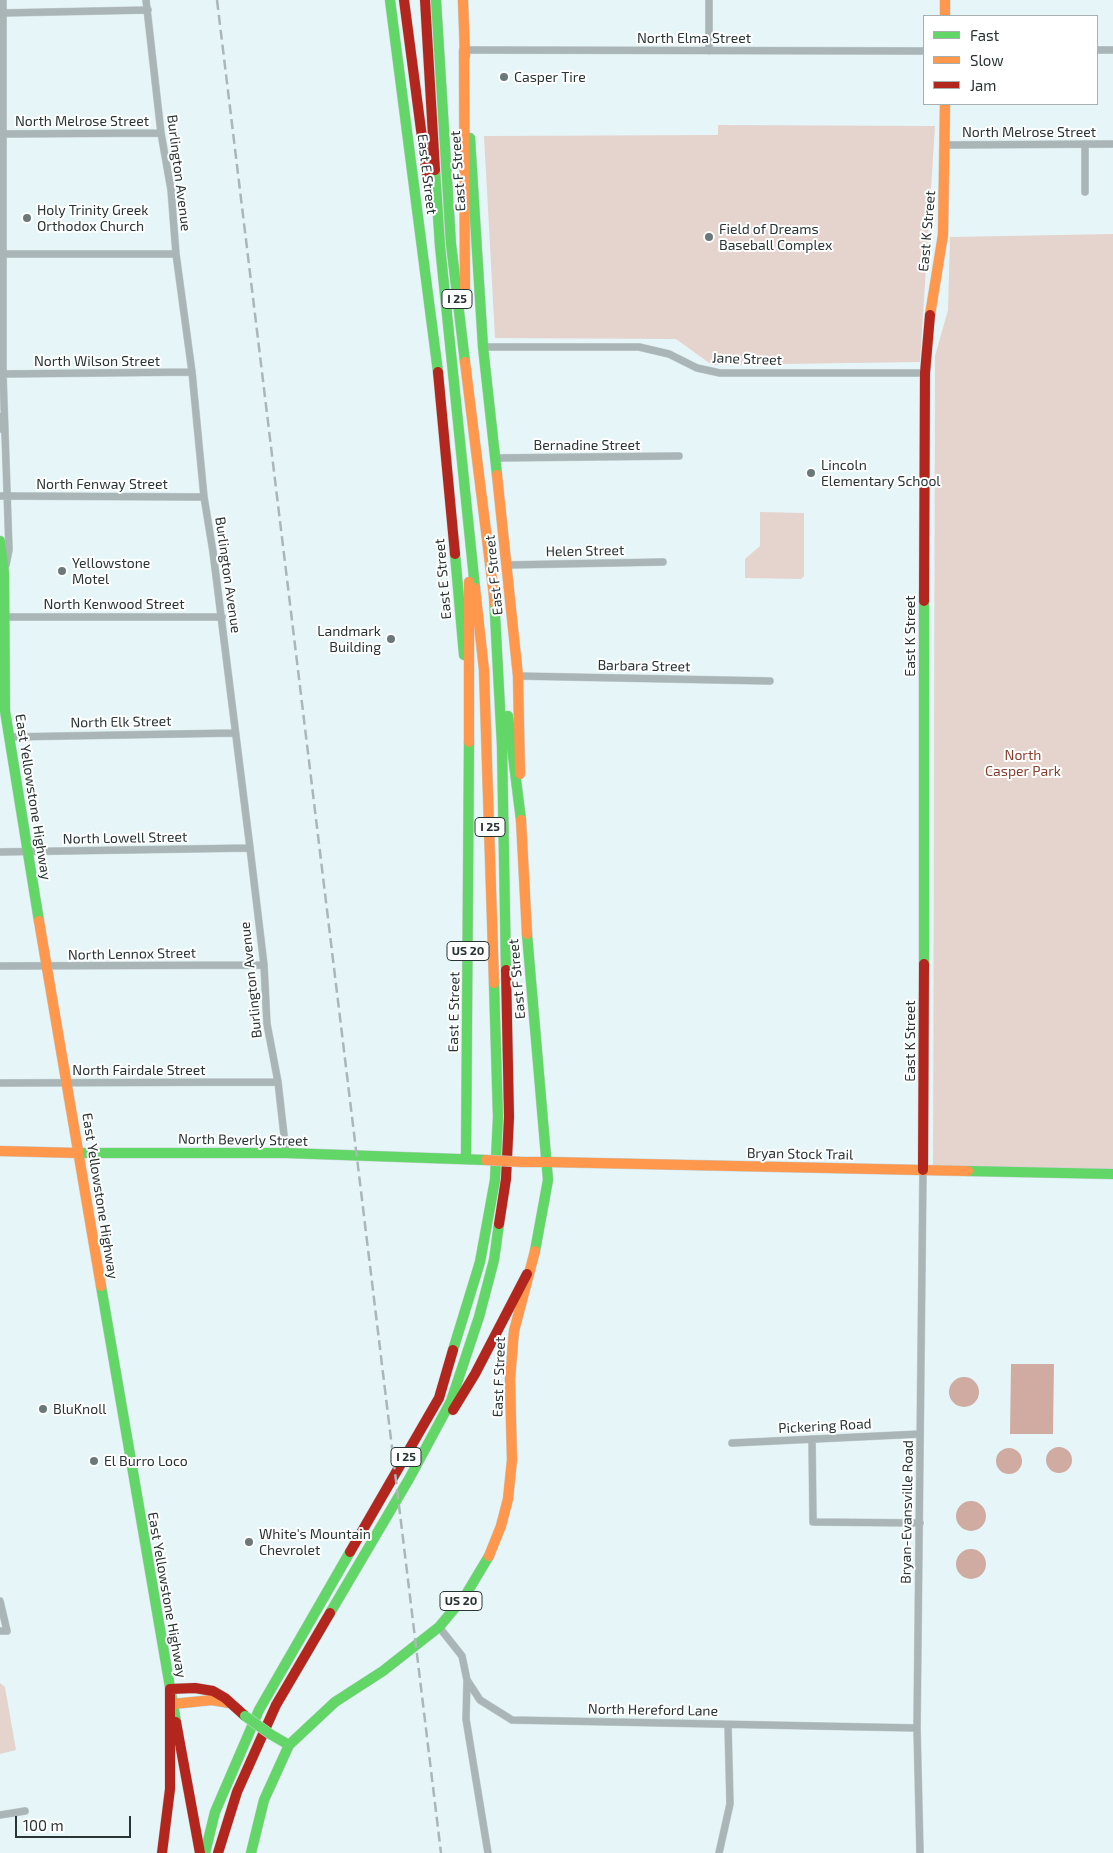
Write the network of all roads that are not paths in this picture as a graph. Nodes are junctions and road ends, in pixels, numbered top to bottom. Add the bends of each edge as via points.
1 (2, 0) edge
2 (146, 0) edge
3 (390, 0) edge
4 (404, 0) edge
5 (425, 0) edge
6 (436, 0) edge
7 (463, 0) edge
8 (709, 0) edge
9 (945, 0) edge
10 (148, 10) junction
11 (2, 13) junction
12 (945, 15) edge
13 (464, 50) junction
14 (1098, 50) edge
15 (1113, 50) edge
16 (709, 51) junction
17 (923, 51) edge
18 (945, 105) edge
19 (161, 133) junction
20 (3, 134) junction
21 (945, 144) junction
22 (1085, 144) junction
23 (1113, 144) edge
24 (1085, 192) dead end
25 (440, 246) junction
26 (3, 254) junction
27 (176, 254) junction
28 (483, 348) junction
29 (192, 372) junction
30 (925, 373) junction
31 (3, 374) junction
32 (467, 382) junction
33 (4, 406) junction
34 (0, 429) edge
35 (679, 456) dead end
36 (495, 458) junction
37 (4, 496) edge
38 (204, 497) junction
39 (471, 537) junction
40 (0, 541) edge
41 (663, 562) dead end
42 (507, 565) junction
43 (4, 573) junction
44 (494, 596) junction
45 (6, 617) junction
46 (222, 617) junction
47 (2, 658) edge
48 (518, 676) junction
49 (770, 680) dead end
50 (235, 732) junction
51 (8, 736) junction
52 (469, 742) junction
53 (521, 820) junction
54 (250, 848) junction
55 (0, 852) edge
56 (28, 852) junction
57 (264, 965) junction
58 (0, 966) edge
59 (47, 967) junction
60 (278, 1082) junction
61 (68, 1083) junction
62 (0, 1084) edge
63 (0, 1151) edge
64 (78, 1153) junction
65 (286, 1153) junction
66 (466, 1159) junction
67 (486, 1160) joint
68 (548, 1162) junction
69 (923, 1170) junction
70 (1113, 1174) edge
71 (527, 1274) junction
72 (920, 1434) junction
73 (812, 1439) junction
74 (732, 1443) dead end
75 (409, 1480) junction
76 (920, 1523) junction
77 (0, 1601) edge
78 (438, 1627) junction
79 (3, 1631) edge
80 (468, 1680) junction
81 (170, 1689) junction
82 (230, 1703) junction
83 (173, 1704) junction
84 (728, 1725) junction
85 (918, 1728) junction
86 (289, 1745) junction
87 (25, 1811) dead end
88 (0, 1815) edge
89 (162, 1853) edge
90 (200, 1853) edge
91 (205, 1853) edge
92 (218, 1853) edge
93 (251, 1853) edge
94 (488, 1853) edge
95 (719, 1853) edge
96 (920, 1853) edge

1 - 11 street
2 - 10 street, Burlington Avenue
3 - 52 main road, East E Street via 440,384
4 - 25 main road via 432,213
5 - 25 main road, I 25
6 - 32 main road, I 25 via 446,184
7 - 13 main road, East F Street
8 - 16 street
9 - 12 main road
10 - 11 street
10 - 19 street, Burlington Avenue
11 - 20 street
13 - 16 street, North Elma Street
13 - 28 main road, East F Street
13 - 32 main road
14 - 15 street
16 - 17 street, North Elma Street
18 - 21 main road, East K Street
19 - 20 street, North Melrose Street
19 - 27 street, Burlington Avenue via 171,190
20 - 26 street
21 - 22 street, North Melrose Street
21 - 30 main road, East K Street via 943,235 927,334
22 - 23 street, North Melrose Street
22 - 24 street
25 - 39 main road, I 25
26 - 27 street
26 - 31 street
27 - 29 street, Burlington Avenue
28 - 30 street, Jane Street via 640,347 720,373
28 - 36 main road, East F Street
29 - 31 street, North Wilson Street
29 - 38 street, Burlington Avenue
30 - 69 main road, East K Street
31 - 33 street
32 - 44 main road, I 25
33 - 34 street
33 - 37 street
35 - 36 street, Bernadine Street
36 - 42 main road, East F Street
37 - 38 street, North Fenway Street
37 - 43 street via 9,550
38 - 46 street, Burlington Avenue
39 - 52 main road, US 20 via 468,574
39 - 91 main road, I 25 via 485,690 498,1117 495,1180 480,1262 439,1398 259,1710 215,1812
40 - 43 main road, East Yellowstone Highway
41 - 42 street, Helen Street
42 - 48 main road, East F Street
43 - 45 main road, East Yellowstone Highway
44 - 53 main road
44 - 75 main road, I 25 via 502,746 509,1117 506,1179 494,1260 479,1317 451,1401
45 - 46 street, North Kenwood Street
45 - 47 main road, East Yellowstone Highway
46 - 50 street, Burlington Avenue
47 - 51 main road, East Yellowstone Highway
48 - 49 street, Barbara Street
48 - 53 main road, East F Street
50 - 51 street, North Elk Street
50 - 54 street, Burlington Avenue
51 - 56 main road, East Yellowstone Highway
52 - 66 main road, East E Street / US 20
53 - 68 main road, East F Street via 525,909
54 - 56 street, North Lowell Street
54 - 57 street, Burlington Avenue
55 - 56 street, North Lowell Street
56 - 59 main road, East Yellowstone Highway
57 - 59 street, North Lennox Street
57 - 60 street, Burlington Avenue via 267,1024
58 - 59 street, North Lennox Street
59 - 61 main road, East Yellowstone Highway
60 - 61 street, North Fairdale Street
60 - 65 street, Burlington Avenue
61 - 62 street, North Fairdale Street
61 - 64 main road, East Yellowstone Highway
63 - 64 main road, North Beverly Street
64 - 65 main road, North Beverly Street
64 - 81 main road, East Yellowstone Highway
65 - 66 main road, North Beverly Street
66 - 67 main road, North Beverly Street
67 - 68 main road, Bryan Stock Trail, bridge
68 - 69 main road, Bryan Stock Trail
68 - 71 main road, East F Street via 541,1224
69 - 70 main road, Bryan Stock Trail
69 - 72 street, Bryan-Evansville Road
71 - 75 main road via 475,1374
71 - 78 main road, East F Street / US 20 via 514,1331 510,1380 512,1460 508,1499 489,1556 465,1596
72 - 73 street, Pickering Road
72 - 76 street, Bryan-Evansville Road
73 - 74 street, Pickering Road
73 - 76 street via 813,1522
75 - 92 main road, I 25 via 276,1705 237,1792
76 - 85 street, Bryan-Evansville Road
77 - 79 street
78 - 80 street, North Hereford Lane via 462,1656
78 - 86 main road, East F Street / US 20 via 383,1671 334,1702
80 - 84 street, North Hereford Lane via 480,1700 512,1720
80 - 94 street via 468,1728
81 - 82 main road via 213,1691
81 - 83 main road, East Yellowstone Highway
81 - 89 main road via 170,1788
82 - 83 main road via 212,1700
82 - 86 main road, bridge
83 - 90 main road, East Yellowstone Highway
84 - 85 street, North Hereford Lane
84 - 95 street via 730,1804
85 - 96 street, Bryan-Evansville Road
86 - 93 main road, East F Street / US 20 via 264,1800
87 - 88 street

